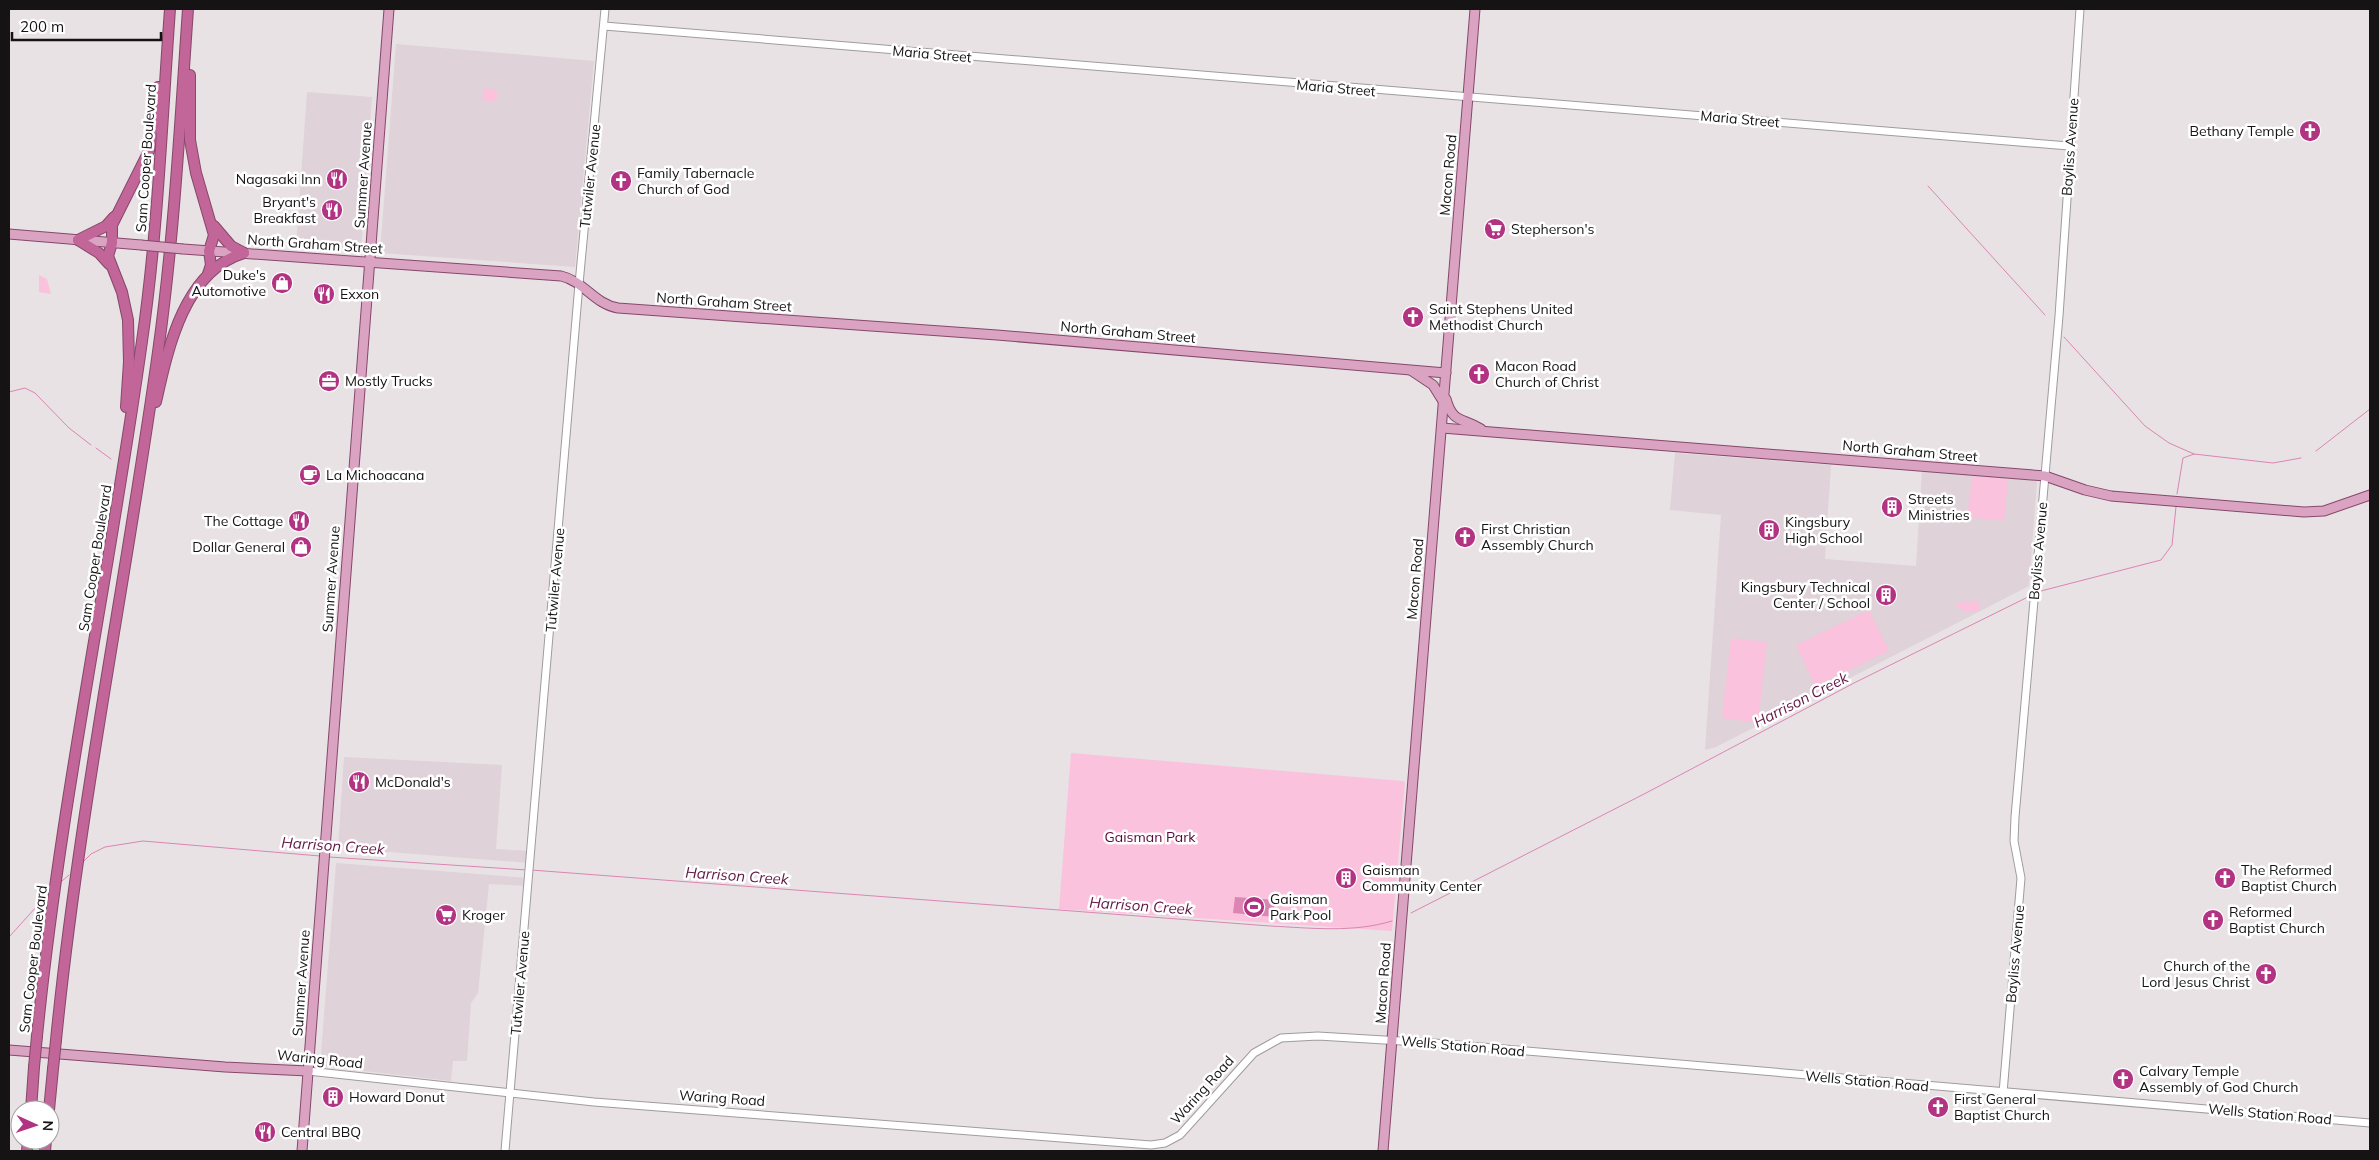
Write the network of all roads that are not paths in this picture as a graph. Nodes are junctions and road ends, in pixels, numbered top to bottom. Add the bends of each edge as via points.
1 (170, 9) edge
2 (188, 9) edge
3 (192, 9) edge
4 (389, 9) edge
5 (605, 9) edge
6 (1475, 9) edge
7 (2080, 9) edge
8 (604, 26) junction
9 (168, 40) junction
10 (1468, 99) junction
11 (2069, 146) junction
12 (118, 212) junction
13 (211, 221) junction
14 (9, 234) edge
15 (78, 240) junction
16 (112, 243) junction
17 (209, 251) junction
18 (244, 254) junction
19 (370, 262) junction
20 (112, 268) junction
21 (208, 274) junction
22 (579, 284) junction
23 (1410, 370) junction
24 (1446, 373) junction
25 (1444, 398) junction
26 (1442, 428) junction
27 (1485, 431) junction
28 (2045, 476) junction
29 (2370, 495) edge
30 (134, 497) junction
31 (115, 518) junction
32 (1393, 1040) junction
33 (9, 1050) edge
34 (308, 1071) junction
35 (2003, 1093) junction
36 (510, 1095) junction
37 (32, 1100) edge
38 (50, 1100) edge
39 (2370, 1123) edge
40 (302, 1151) edge
41 (505, 1151) edge
42 (1383, 1151) edge

1 - 9 highway, Sam Cooper Boulevard
2 - 30 highway, Sam Cooper Boulevard via 169,266
3 - 13 highway via 190,140
4 - 19 main road, Summer Avenue
5 - 8 street, Tutwiler Avenue
6 - 10 main road, Macon Road
7 - 11 street, Bayliss Avenue
8 - 10 street, Maria Street
8 - 22 street, Tutwiler Avenue
9 - 12 highway via 161,64 149,151
9 - 31 highway, Sam Cooper Boulevard via 151,262
10 - 11 street, Maria Street
10 - 24 main road, Macon Road
11 - 28 street, Bayliss Avenue
12 - 15 highway via 106,226
12 - 16 highway via 112,225
13 - 17 highway via 214,235
13 - 18 highway via 231,246
14 - 15 main road, North Graham Street
15 - 16 main road, North Graham Street
15 - 20 highway via 104,257
16 - 17 main road, North Graham Street, bridge
16 - 20 highway via 108,260
17 - 18 main road, North Graham Street
17 - 21 highway via 211,265
18 - 19 main road, North Graham Street
18 - 21 highway via 229,258
19 - 22 main road, North Graham Street via 561,276
19 - 34 main road, Summer Avenue
20 - 31 highway via 124,299 129,339 127,397
21 - 30 highway via 196,288 174,338 158,391
22 - 23 main road, North Graham Street via 604,305 618,308 997,335
22 - 36 street, Tutwiler Avenue
23 - 24 main road, North Graham Street
23 - 25 main road via 1433,385
24 - 25 main road, Macon Road
25 - 26 main road, Macon Road
25 - 27 main road via 1454,417
26 - 27 main road, North Graham Street
26 - 32 main road, Macon Road
27 - 28 main road, North Graham Street
28 - 29 main road, North Graham Street via 2111,496 2294,511 2324,511
28 - 35 street, Bayliss Avenue via 2014,841 2021,878
30 - 38 highway, Sam Cooper Boulevard, bridge via 78,856
31 - 37 highway, Sam Cooper Boulevard, bridge via 58,868
32 - 35 street, Wells Station Road
32 - 36 street, Waring Road via 1303,1035 1281,1038 1254,1053 1180,1135 1165,1143 1151,1145
32 - 42 main road, Macon Road
33 - 34 main road, Waring Road
34 - 36 street, Waring Road
34 - 40 main road, Summer Avenue
35 - 39 street, Wells Station Road
36 - 41 street, Tutwiler Avenue

